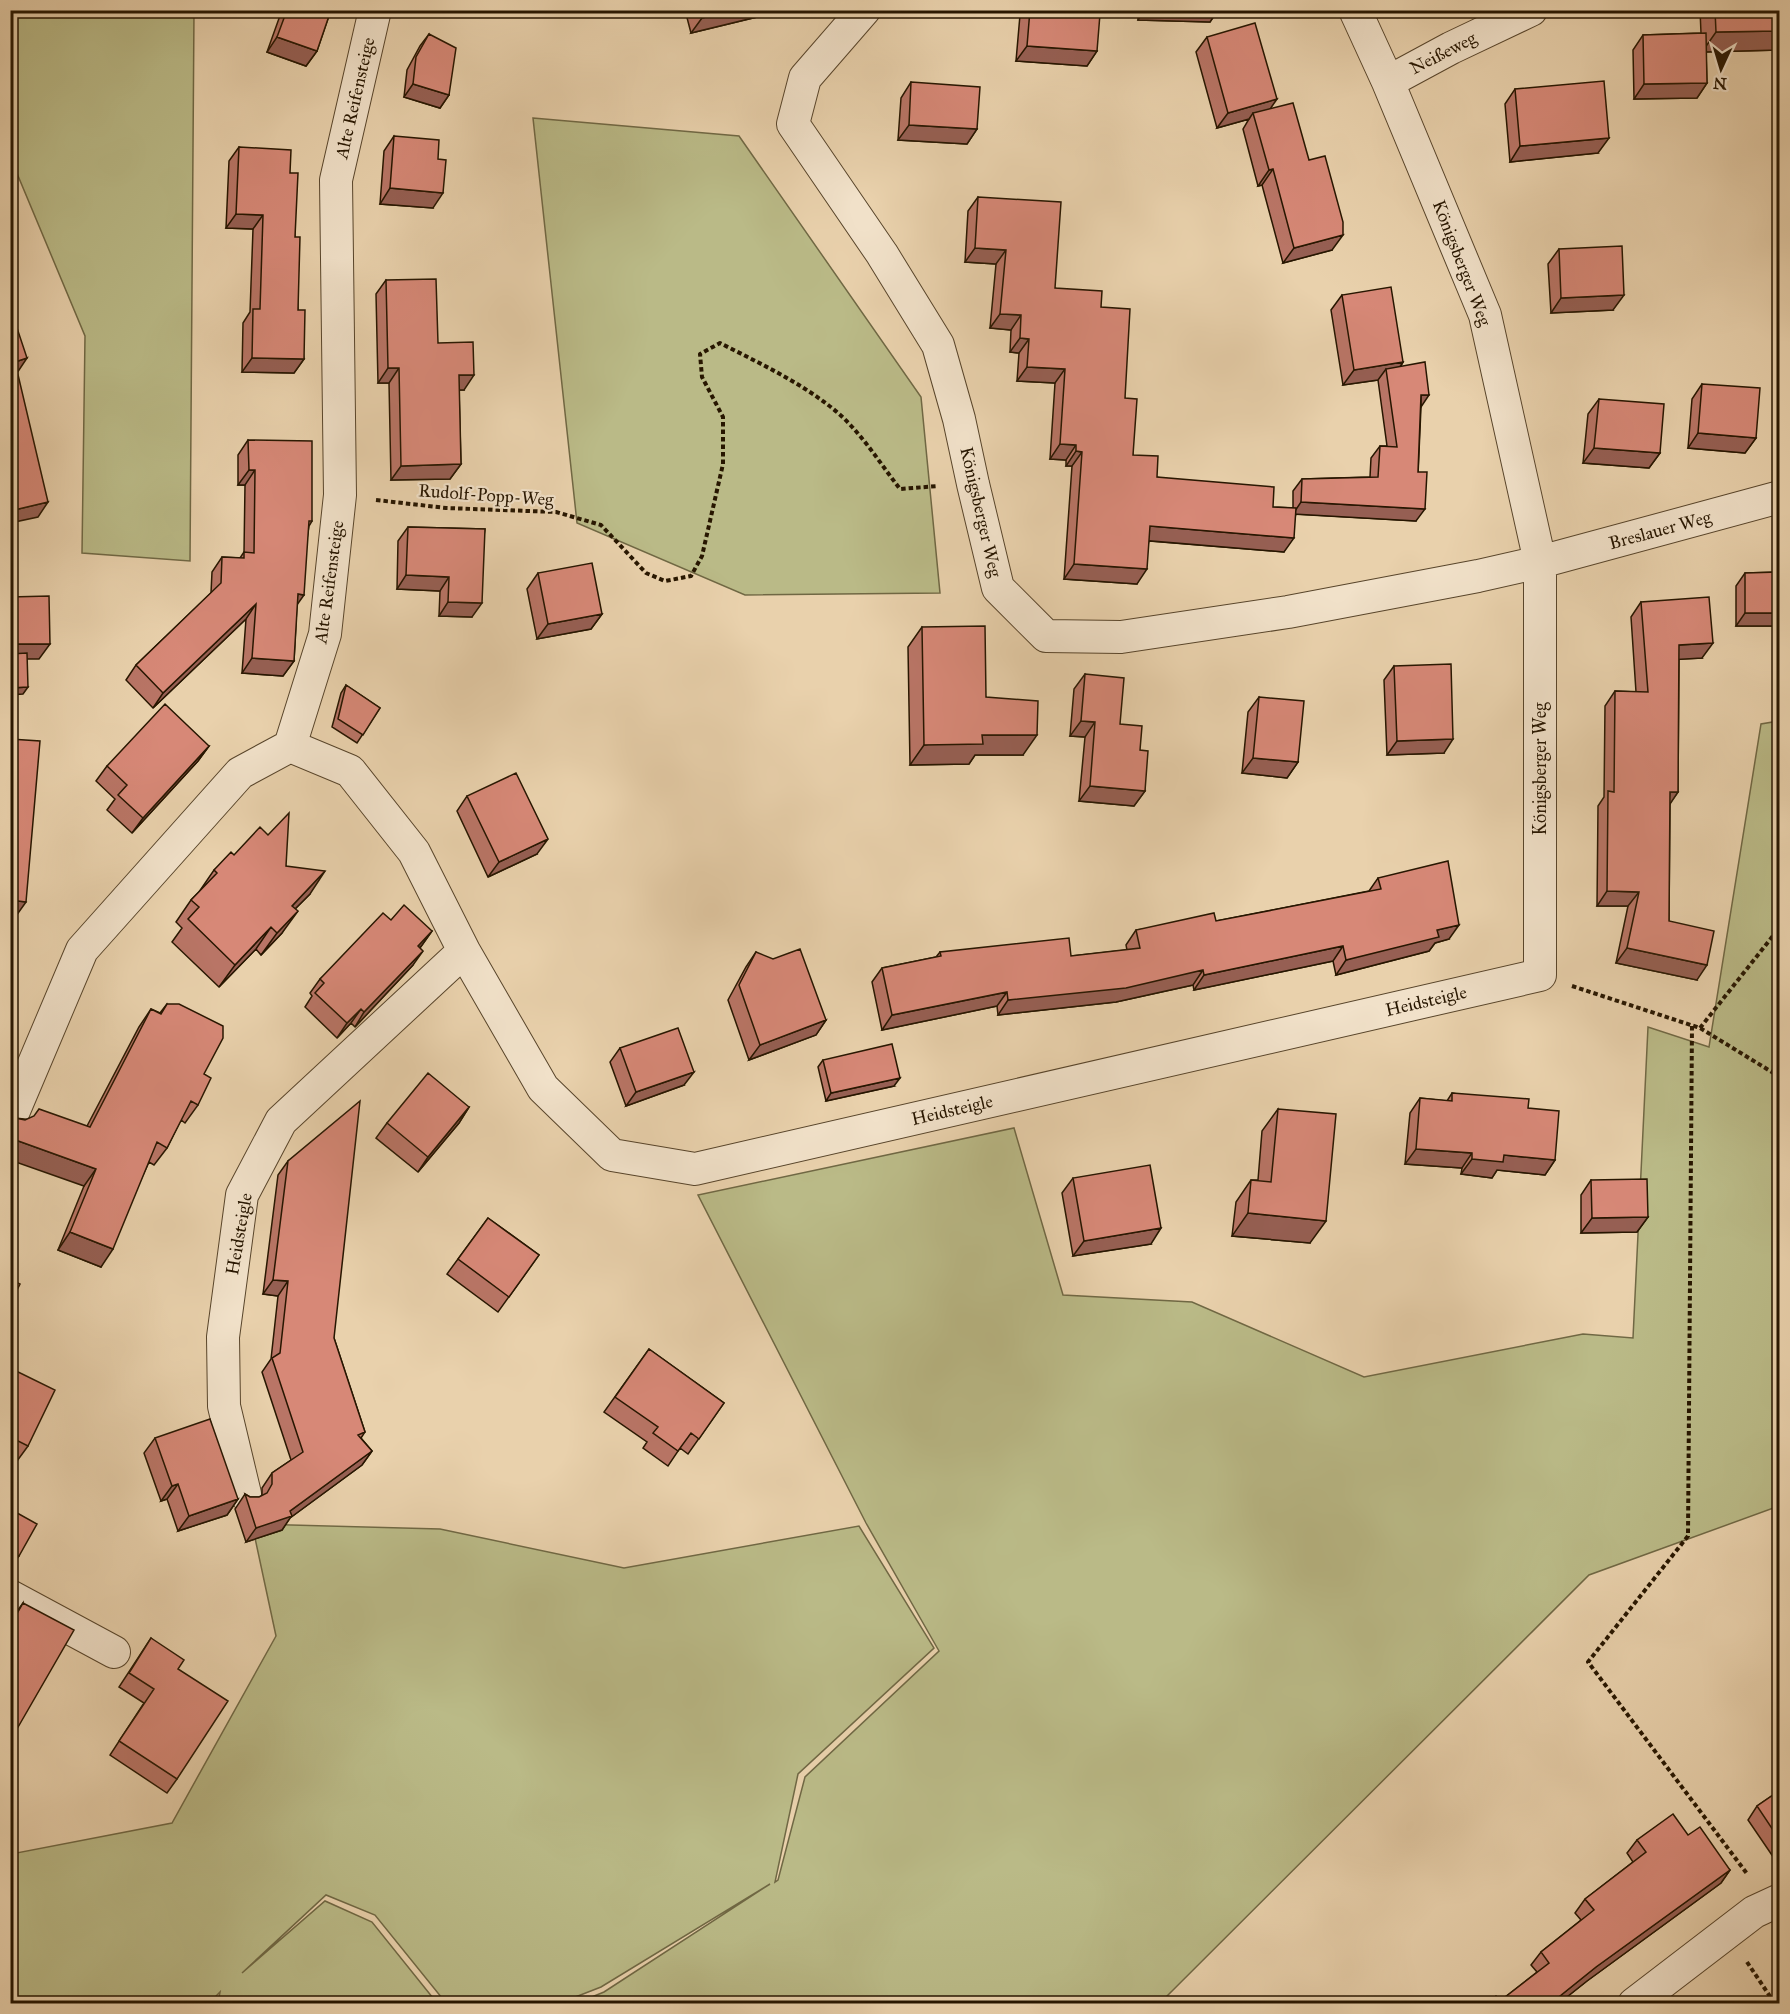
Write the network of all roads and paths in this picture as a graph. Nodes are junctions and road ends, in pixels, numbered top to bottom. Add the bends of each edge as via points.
1 (375, 10) edge
2 (864, 10) edge
3 (1355, 10) edge
4 (1531, 10) edge
5 (1388, 82) junction
6 (973, 484) junction
7 (340, 495) junction
8 (1779, 497) edge
9 (1540, 562) junction
10 (290, 746) junction
11 (1779, 927) edge
12 (464, 951) junction
13 (1540, 975) junction
14 (1692, 1026) junction
15 (1700, 1028) junction
16 (1779, 1077) edge
17 (10, 1120) edge
18 (245, 1494) edge
19 (10, 1596) edge
20 (114, 1652) dead end
21 (1775, 1902) edge
22 (1727, 1932) junction
23 (1634, 2004) edge
24 (1775, 2004) edge

1 - 7 street, Alte Reifensteige via 336,180
2 - 6 street, Königsberger Weg via 805,78 793,124 882,254 938,345
3 - 5 street, Königsberger Weg
4 - 5 street, Neißeweg
5 - 9 street, Königsberger Weg via 1485,315
6 - 7 path, Rudolf-Popp-Weg via 900,489 833,409 789,378 720,343 700,354 702,377 723,417 723,464 702,556 691,576 664,580 646,573 601,525 556,512 446,508
6 - 9 street, Königsberger Weg via 998,588 1046,636 1120,637 1288,612
7 - 10 street, Alte Reifensteige via 325,634
8 - 9 street, Breslauer Weg
9 - 13 street, Königsberger Weg
10 - 12 street, Heidsteigle via 350,771 414,852
10 - 17 street via 240,773 82,950
11 - 15 path
12 - 13 street, Heidsteigle via 543,1089 612,1155 695,1169
12 - 18 street, Heidsteigle via 281,1121 242,1195 223,1337 224,1406
13 - 14 path
14 - 15 path
14 - 21 path via 1688,1536 1588,1662
15 - 16 path
19 - 20 street
21 - 22 street
22 - 23 street
22 - 24 path

